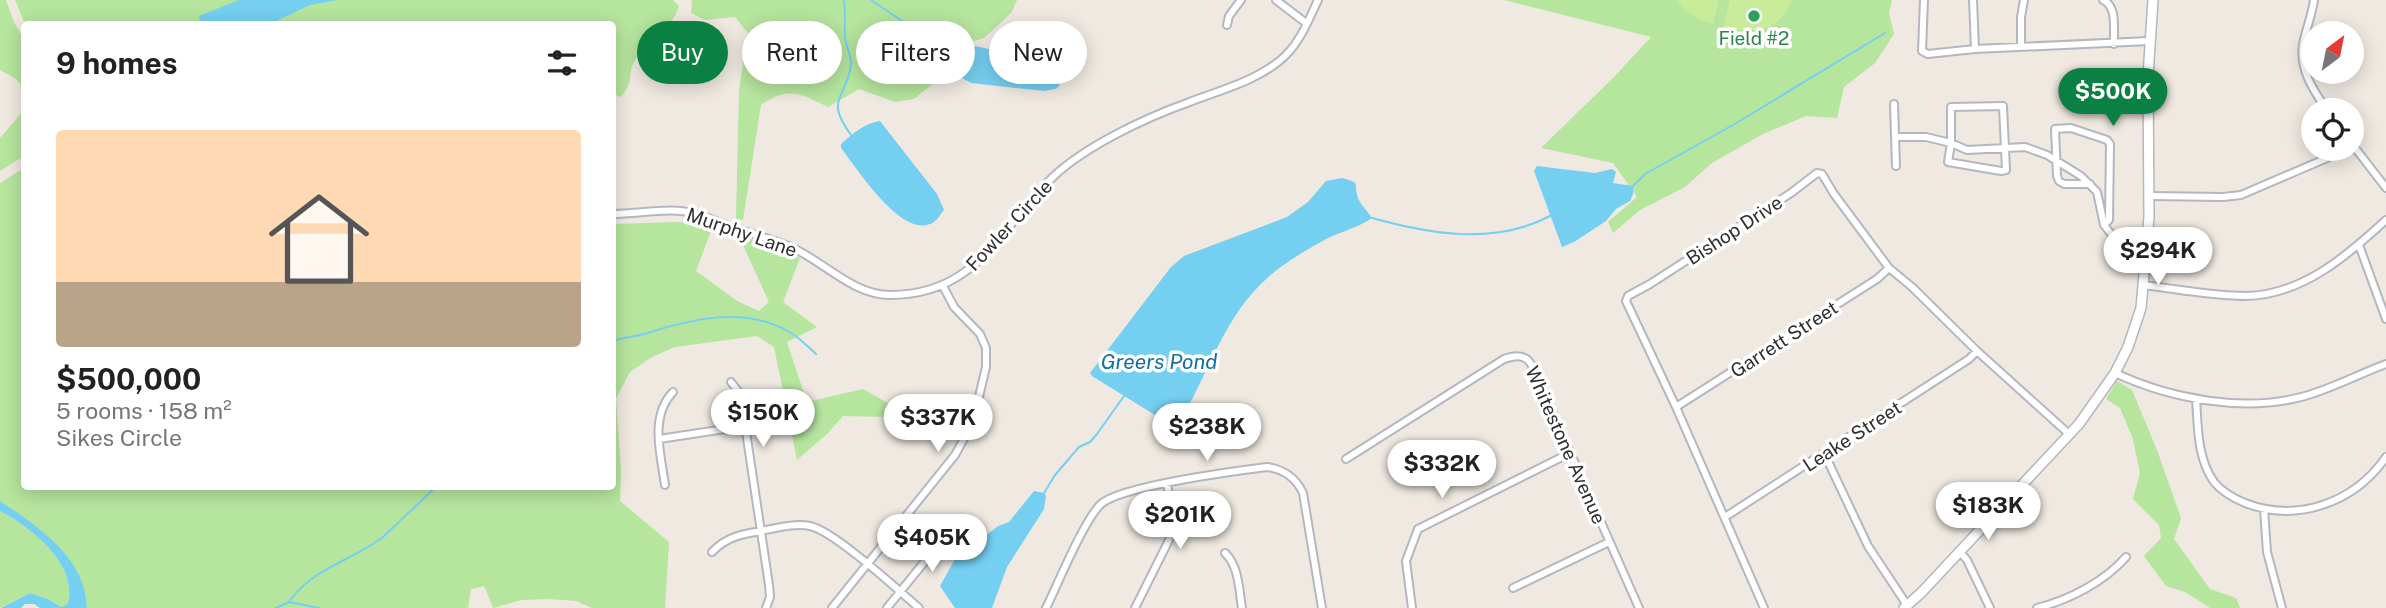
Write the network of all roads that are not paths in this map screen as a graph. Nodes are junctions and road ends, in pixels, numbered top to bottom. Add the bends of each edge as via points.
1 (1241, 0) edge
2 (1276, 0) edge
3 (1318, 0) edge
4 (1924, 0) edge
5 (1973, 0) edge
6 (2024, 0) edge
7 (2103, 0) edge
8 (2153, 0) edge
9 (2314, 0) edge
10 (1307, 23) junction
11 (1227, 25) dead end
12 (2149, 41) junction
13 (2114, 44) junction
14 (2021, 47) junction
15 (1975, 49) junction
16 (2319, 98) edge
17 (1894, 104) dead end
18 (1895, 137) junction
19 (1951, 143) junction
20 (2005, 148) junction
21 (2057, 161) junction
22 (2317, 161) edge
23 (2364, 161) edge
24 (1896, 166) dead end
25 (2090, 184) junction
26 (2386, 188) edge
27 (2150, 196) junction
28 (616, 214) edge
29 (2386, 220) edge
30 (2104, 225) junction
31 (2147, 240) junction
32 (2359, 245) junction
33 (1889, 268) junction
34 (2143, 285) junction
35 (943, 286) junction
36 (2386, 319) edge
37 (1977, 351) junction
38 (2386, 364) edge
39 (2115, 373) junction
40 (731, 382) dead end
41 (673, 392) dead end
42 (2196, 399) junction
43 (1676, 407) junction
44 (745, 426) junction
45 (2069, 434) junction
46 (659, 439) junction
47 (1570, 453) junction
48 (1825, 455) junction
49 (2386, 457) edge
50 (1346, 459) dead end
51 (1167, 484) junction
52 (665, 485) dead end
53 (2264, 509) junction
54 (1726, 517) junction
55 (761, 531) junction
56 (943, 539) dead end
57 (1609, 542) junction
58 (1959, 551) junction
59 (712, 552) dead end
60 (1225, 553) dead end
61 (2126, 557) dead end
62 (867, 565) junction
63 (1513, 588) dead end
64 (901, 592) junction
65 (1905, 606) edge
66 (766, 608) edge
67 (832, 608) edge
68 (887, 608) edge
69 (919, 608) edge
70 (1046, 608) edge
71 (1135, 608) edge
72 (1242, 608) edge
73 (1322, 608) edge
74 (1412, 608) edge
75 (1639, 608) edge
76 (1764, 608) edge
77 (1990, 608) edge
78 (2037, 608) edge
79 (2282, 608) edge

1 - 11 street
2 - 10 street
3 - 10 street, Fowler Circle
4 - 15 street via 1922,51
5 - 15 street
6 - 14 street
7 - 13 street via 2113,10
8 - 12 main road
9 - 16 street via 2303,62
10 - 35 street, Fowler Circle via 1292,48 1271,67 1141,123 1068,164 976,264
12 - 13 street
12 - 27 main road
13 - 14 street
14 - 15 street
17 - 18 street
18 - 19 street
18 - 24 street
19 - 20 street via 1966,150
19 - 20 street via 1948,162 2001,171 2006,170
19 - 20 street via 1951,107 2003,106
20 - 21 street via 2025,147
21 - 25 street
21 - 25 street via 2059,181
21 - 30 street via 2055,129 2071,128 2108,140 2109,220
22 - 27 street via 2241,195
23 - 26 street
25 - 30 street via 2097,192
27 - 31 main road
28 - 35 street, Murphy Lane via 695,214 791,247 880,295
29 - 32 street
30 - 31 street via 2120,239
31 - 34 main road
32 - 34 street via 2318,275 2263,295
32 - 36 street
33 - 37 street, Bishop Drive
33 - 43 street, Garrett Street
33 - 43 street, Bishop Drive via 1817,173 1632,293 1628,306
34 - 39 main road via 2135,330
35 - 62 street via 986,348 980,397 960,448
37 - 45 street, Bishop Drive
37 - 48 street, Leake Street
38 - 42 street via 2290,400
39 - 42 street via 2156,391
39 - 45 main road
40 - 44 street via 740,396
41 - 46 street via 661,410
42 - 53 street via 2201,450 2212,478 2228,495
43 - 54 street, Bishop Drive
44 - 46 street
44 - 55 street
45 - 58 main road
46 - 52 street
47 - 50 street, Whitestone Avenue via 1531,364 1518,356 1504,359
47 - 57 street, Whitestone Avenue
47 - 74 street via 1418,528 1406,561
48 - 54 street, Leake Street
48 - 65 street via 1868,546
49 - 53 street via 2365,482 2335,501 2306,509
51 - 70 street via 1125,492 1099,506
51 - 71 street via 1172,534
51 - 73 street via 1267,467 1293,478 1303,493
53 - 79 street via 2267,552
54 - 76 street, Bishop Drive
55 - 59 street via 729,538
55 - 62 street via 797,525 817,528
55 - 66 street via 770,597
56 - 64 street
57 - 63 street
57 - 75 street, Whitestone Avenue
58 - 65 main road
58 - 77 street
60 - 72 street via 1236,569
61 - 78 street via 2085,588
62 - 64 street
62 - 67 street
64 - 68 street
64 - 69 street

